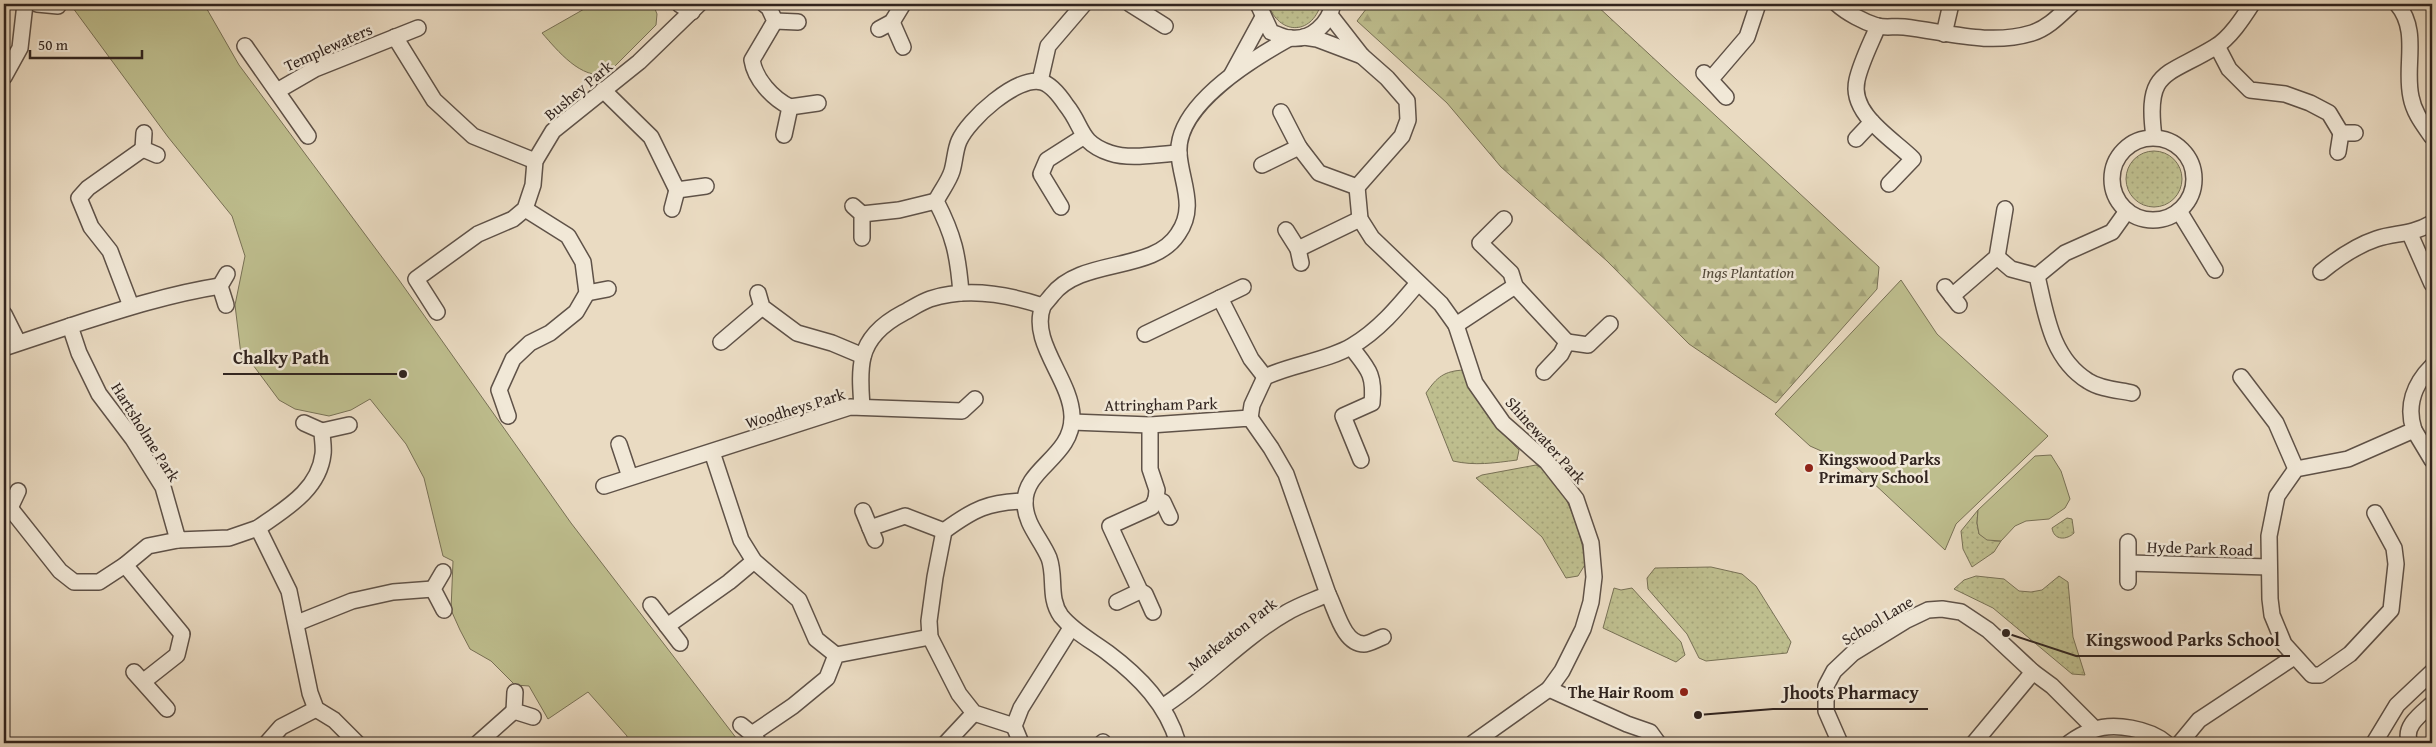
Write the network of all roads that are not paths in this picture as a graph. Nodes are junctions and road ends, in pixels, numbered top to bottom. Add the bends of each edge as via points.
1 (25, 4) edge
2 (37, 4) edge
3 (679, 4) edge
4 (764, 4) edge
5 (903, 4) edge
6 (1084, 4) edge
7 (1130, 4) edge
8 (1758, 4) edge
9 (1837, 4) edge
10 (1951, 4) edge
11 (2072, 4) edge
12 (2252, 4) edge
13 (2397, 4) edge
14 (58, 6) dead end
15 (696, 8) edge
16 (1331, 9) edge
17 (1260, 10) edge
18 (775, 21) junction
19 (798, 22) dead end
20 (1165, 26) dead end
21 (1878, 26) junction
22 (418, 28) dead end
23 (1944, 34) junction
24 (395, 37) junction
25 (1297, 38) junction
26 (245, 46) dead end
27 (2217, 46) junction
28 (904, 47) dead end
29 (1362, 56) junction
30 (1231, 76) junction
31 (4, 77) edge
32 (1040, 81) junction
33 (604, 90) junction
34 (277, 91) junction
35 (1726, 97) dead end
36 (818, 103) dead end
37 (790, 107) junction
38 (1281, 112) dead end
39 (1872, 122) junction
40 (144, 133) dead end
41 (308, 136) dead end
42 (784, 136) dead end
43 (1083, 137) junction
44 (2154, 137) junction
45 (2432, 137) edge
46 (1856, 139) dead end
47 (1299, 147) junction
48 (2338, 152) dead end
49 (1178, 153) junction
50 (534, 161) junction
51 (1262, 165) dead end
52 (1888, 184) dead end
53 (706, 186) dead end
54 (1357, 187) junction
55 (677, 190) junction
56 (936, 201) junction
57 (2006, 205) dead end
58 (1061, 208) dead end
59 (525, 209) junction
60 (672, 209) dead end
61 (2127, 211) junction
62 (2179, 211) junction
63 (1360, 219) junction
64 (1504, 219) dead end
65 (2432, 223) edge
66 (1286, 230) dead end
67 (2410, 234) junction
68 (862, 238) dead end
69 (1997, 256) junction
70 (2215, 270) dead end
71 (2321, 272) dead end
72 (2036, 276) junction
73 (1418, 283) junction
74 (2432, 284) edge
75 (1515, 286) junction
76 (1243, 287) dead end
77 (608, 289) dead end
78 (587, 293) junction
79 (961, 294) junction
80 (1952, 296) dead end
81 (1220, 298) junction
82 (226, 305) dead end
83 (131, 306) junction
84 (1043, 306) junction
85 (437, 312) dead end
86 (4, 314) edge
87 (1610, 324) dead end
88 (70, 326) junction
89 (1456, 326) junction
90 (1145, 334) dead end
91 (721, 342) dead end
92 (1567, 342) junction
93 (11, 345) edge
94 (1351, 347) junction
95 (863, 356) junction
96 (2432, 366) edge
97 (1544, 372) dead end
98 (1265, 377) junction
99 (2241, 377) dead end
100 (2132, 393) dead end
101 (975, 399) dead end
102 (862, 407) junction
103 (508, 416) dead end
104 (1250, 418) junction
105 (1072, 422) junction
106 (304, 423) dead end
107 (349, 425) dead end
108 (1150, 425) junction
109 (322, 430) junction
110 (2414, 430) junction
111 (619, 444) dead end
112 (712, 452) junction
113 (1361, 460) dead end
114 (2432, 460) edge
115 (2296, 469) junction
116 (630, 477) junction
117 (604, 486) dead end
118 (18, 491) dead end
119 (1156, 499) junction
120 (1025, 502) junction
121 (7, 509) edge
122 (863, 511) dead end
123 (2375, 513) dead end
124 (1170, 517) dead end
125 (258, 528) junction
126 (944, 530) junction
127 (178, 540) junction
128 (2128, 542) dead end
129 (754, 561) junction
130 (2129, 562) junction
131 (125, 566) junction
132 (2269, 568) junction
133 (443, 572) dead end
134 (2128, 582) dead end
135 (433, 589) junction
136 (1140, 591) junction
137 (1328, 594) junction
138 (1117, 602) dead end
139 (651, 605) dead end
140 (444, 610) dead end
141 (1153, 612) dead end
142 (296, 623) junction
143 (667, 626) junction
144 (1071, 628) junction
145 (930, 637) junction
146 (1383, 637) dead end
147 (680, 643) dead end
148 (836, 655) junction
149 (2294, 657) junction
150 (2033, 672) junction
151 (2432, 672) edge
152 (1549, 688) junction
153 (514, 692) dead end
154 (2432, 704) edge
155 (1162, 707) junction
156 (167, 709) dead end
157 (316, 709) junction
158 (514, 711) junction
159 (974, 713) junction
160 (533, 717) dead end
161 (1014, 726) junction
162 (2095, 729) junction
163 (751, 734) edge
164 (267, 743) edge
165 (357, 743) edge
166 (478, 743) edge
167 (946, 743) edge
168 (1021, 743) edge
169 (1178, 743) edge
170 (1474, 743) edge
171 (1658, 743) edge
172 (1840, 743) edge
173 (1974, 743) edge
174 (2068, 743) edge
175 (2166, 743) edge
176 (2180, 743) edge
177 (2374, 743) edge
178 (2410, 743) edge

1 - 31 street via 20,48
2 - 14 street
3 - 15 street
4 - 18 street
5 - 28 street via 885,26
6 - 32 street via 1048,46
7 - 20 street
8 - 35 street via 1747,36 1708,76
9 - 21 street
10 - 23 street
11 - 23 street via 2054,21 2033,32 2005,38
12 - 27 street via 2242,20
13 - 45 street via 2410,31 2410,96 2418,118
15 - 33 street, Bushey Park
16 - 25 street via 1322,28
16 - 29 street
17 - 25 street via 1271,32
17 - 30 street
18 - 19 street
18 - 37 street via 752,60 754,72 778,101
21 - 23 street
21 - 39 street via 1856,81 1856,96
22 - 24 street, Templewaters
24 - 34 street, Templewaters via 316,69
24 - 50 street, Templewaters via 434,100 472,136
25 - 29 street via 1318,39
25 - 30 street
26 - 34 street, Templewaters
27 - 44 street via 2173,68 2154,88 2151,111
27 - 48 street via 2229,69 2250,90 2286,94 2329,113 2348,133
29 - 54 street via 1407,101 1408,120 1402,136
30 - 49 street via 1186,121
32 - 43 street via 1052,87 1068,107
32 - 56 street via 1010,91 970,122 959,141 952,173
33 - 50 street, Bushey Park via 553,131
33 - 55 street via 651,137
34 - 41 street, Templewaters
36 - 37 street
37 - 42 street
38 - 47 street
39 - 46 street
39 - 52 street via 1913,159
40 - 83 street via 150,152 88,188 79,198 91,227 110,251
43 - 49 street via 1111,154
43 - 58 street via 1047,160 1040,174
44 - 61 street via 2142,138 2125,147 2112,171 2114,194
44 - 62 street via 2178,145 2193,166 2194,188
47 - 51 street
47 - 54 street via 1319,173
49 - 84 street via 1188,199 1186,218 1174,240 1150,255 1082,274 1060,285
50 - 59 street, Bushey Park via 533,185
53 - 55 street
54 - 63 street, Shinewater Park
55 - 60 street
56 - 68 street via 899,210 858,210
56 - 79 street via 953,236
57 - 69 street
59 - 78 street via 568,236 583,262
59 - 85 street via 513,219 478,234 416,279
61 - 62 street via 2145,220 2161,220
61 - 72 street via 2112,232 2065,253
62 - 70 street
63 - 66 street via 1300,256
63 - 73 street, Shinewater Park via 1372,238
64 - 75 street via 1480,243 1511,273
65 - 67 street
67 - 71 street via 2376,239 2343,255
67 - 74 street
69 - 72 street via 2011,269
69 - 80 street
72 - 100 street via 2051,335 2072,368 2088,382 2100,387
73 - 89 street, Shinewater Park via 1441,304
73 - 94 street via 1383,324
75 - 89 street
75 - 92 street
76 - 81 street
77 - 78 street
78 - 103 street via 576,312 550,333 530,343 513,359 499,390
79 - 84 street via 997,294
79 - 95 street via 930,299 887,322 875,333
81 - 90 street
81 - 98 street via 1251,359
82 - 83 street via 224,280
83 - 88 street
84 - 105 street via 1040,329 1072,402
86 - 93 street
87 - 92 street via 1588,345
88 - 93 street
88 - 127 street, Hartsholme Park via 79,353 100,394 163,487
89 - 152 street, Shinewater Park via 1475,383 1503,423 1547,462 1576,499 1591,543 1594,577 1591,602 1574,648
91 - 95 street via 760,300 797,333
92 - 97 street via 1561,354
94 - 98 street
94 - 113 street via 1370,371 1374,384 1372,403 1343,416
95 - 102 street
96 - 110 street via 2410,400 2409,416
98 - 104 street via 1252,405
99 - 115 street via 2276,423
101 - 102 street, Woodheys Park via 962,411
102 - 112 street, Woodheys Park via 850,407
104 - 108 street, Attringham Park
104 - 137 street via 1286,474
105 - 108 street, Attringham Park
105 - 120 street via 1058,455 1031,481
106 - 109 street
107 - 109 street
108 - 119 street via 1150,469 1157,490
109 - 125 street via 323,453 316,478 294,502
110 - 114 street
110 - 115 street via 2348,459
111 - 116 street
112 - 116 street, Woodheys Park
112 - 129 street via 741,540
115 - 132 street, Hyde Park Road via 2277,496 2269,536
116 - 117 street, Woodheys Park
118 - 121 street
119 - 124 street via 1163,502
119 - 136 street via 1152,507 1110,526
120 - 126 street via 999,502 970,512
120 - 144 street via 1028,521 1049,559 1052,593 1059,613
121 - 131 street via 60,571 74,582 99,582
122 - 126 street via 872,534 905,516
123 - 149 street, Hyde Park Road via 2394,548 2396,564 2391,610 2350,654 2320,676 2312,675
125 - 127 street via 229,538
125 - 142 street via 289,591
126 - 145 street via 929,621
127 - 131 street via 148,546
128 - 130 street, Hyde Park Road
129 - 143 street
129 - 148 street via 799,600 816,639
130 - 132 street, Hyde Park Road
130 - 134 street, Hyde Park Road
131 - 156 street via 182,634 177,655 139,676
132 - 149 street, Hyde Park Road via 2272,615 2284,644
133 - 135 street
135 - 140 street
135 - 142 street via 393,592 352,601
136 - 138 street
136 - 141 street via 1145,594
137 - 146 street via 1345,632 1352,640 1364,644
137 - 155 street, Markeaton Park via 1286,613
139 - 143 street
142 - 157 street
143 - 147 street
144 - 155 street via 1142,681
144 - 161 street via 1021,708
145 - 148 street
145 - 159 street via 959,694
148 - 163 street via 827,678
149 - 176 street via 2199,720
150 - 162 street, School Lane via 2052,686
150 - 172 street, School Lane via 1988,630 1960,612 1928,610 1853,653 1834,671 1826,686 1826,711
150 - 173 street
151 - 177 street via 2397,705
152 - 170 street, Shinewater Park
152 - 171 street via 1650,732
153 - 158 street
154 - 178 street via 2410,728
155 - 169 street
157 - 164 street via 281,727
157 - 165 street via 334,720
158 - 160 street
158 - 166 street
159 - 161 street
159 - 167 street
161 - 168 street
162 - 174 street
162 - 175 street via 2136,730 2161,738

